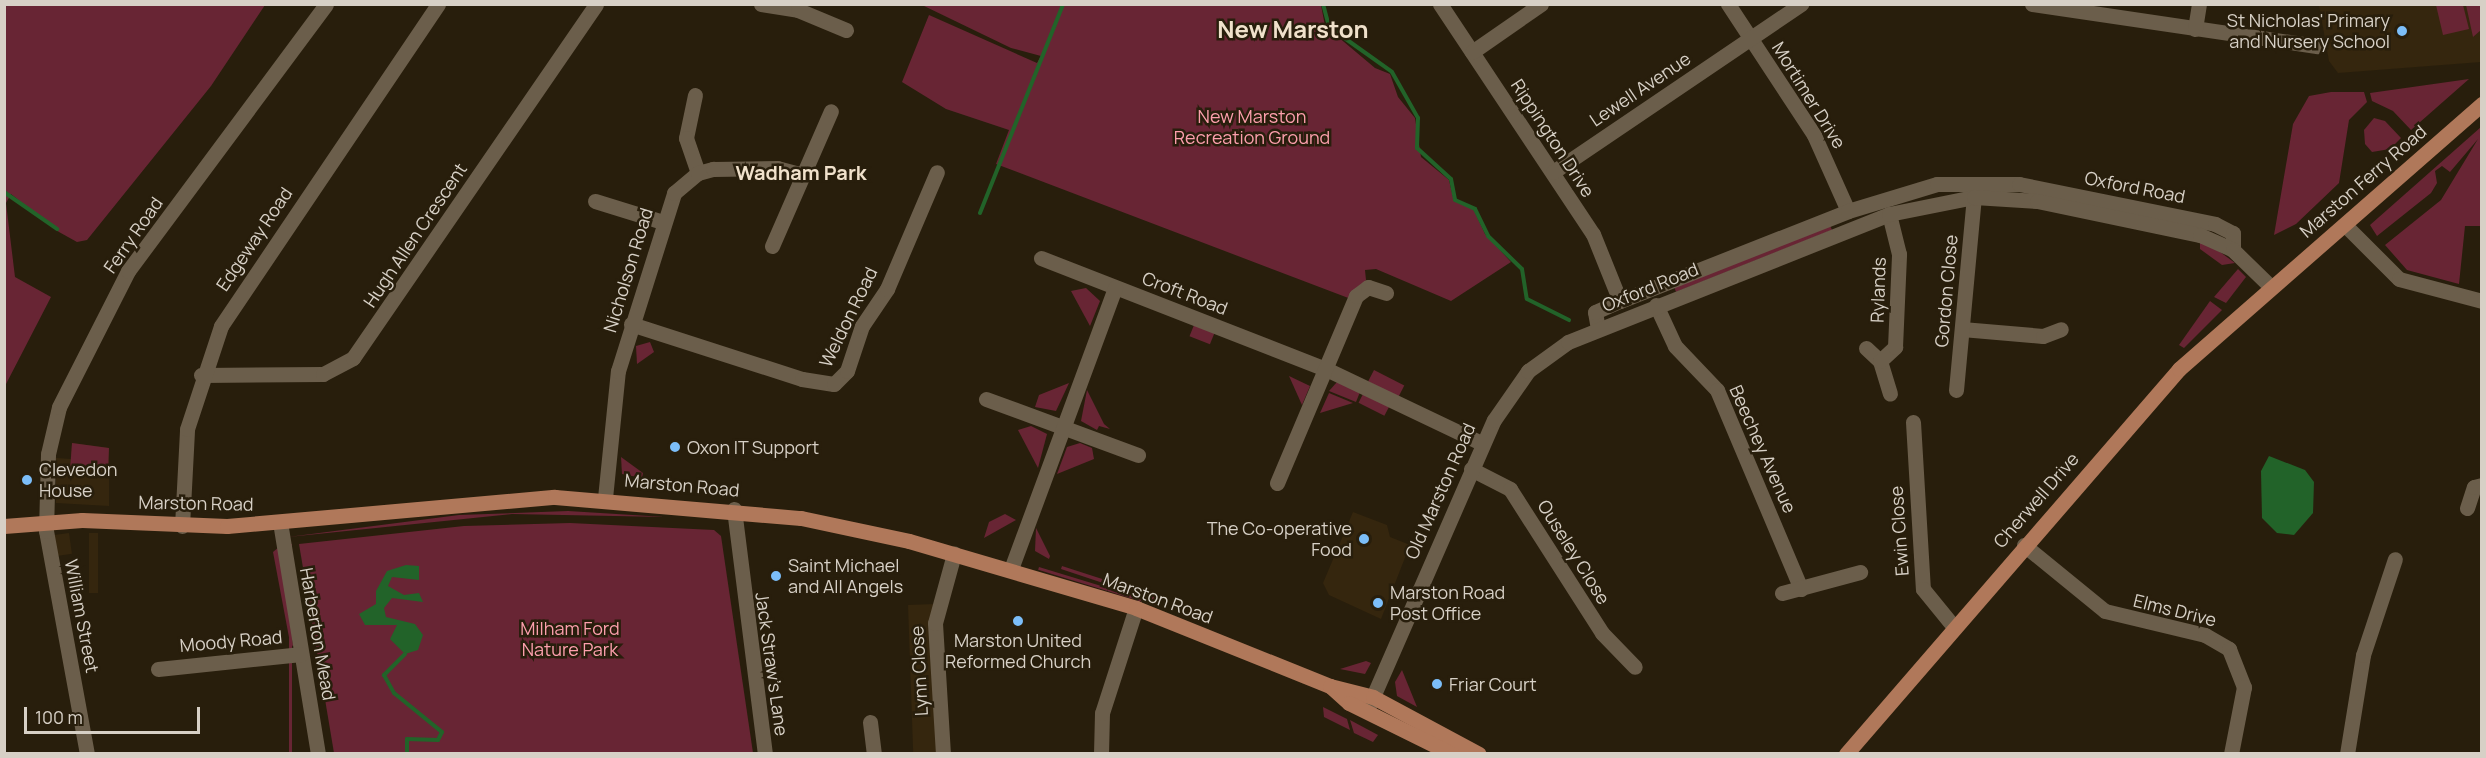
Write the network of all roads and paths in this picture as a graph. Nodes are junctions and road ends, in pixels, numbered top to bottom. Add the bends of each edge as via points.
1 (326, 4) edge
2 (438, 4) edge
3 (596, 4) edge
4 (761, 4) edge
5 (1440, 4) edge
6 (1541, 4) edge
7 (1728, 4) edge
8 (1801, 4) edge
9 (2032, 4) edge
10 (2199, 4) edge
11 (2195, 29) junction
12 (846, 30) dead end
13 (1750, 38) junction
14 (2318, 46) dead end
15 (1472, 52) junction
16 (695, 95) dead end
17 (2481, 104) edge
18 (831, 111) dead end
19 (937, 172) dead end
20 (1553, 172) junction
21 (698, 173) junction
22 (804, 176) junction
23 (1936, 184) junction
24 (1974, 197) junction
25 (1940, 200) junction
26 (595, 201) dead end
27 (1848, 211) junction
28 (1889, 214) junction
29 (663, 222) junction
30 (2345, 225) junction
31 (772, 246) dead end
32 (2233, 250) junction
33 (1041, 258) dead end
34 (2269, 285) junction
35 (1115, 288) junction
36 (1386, 293) dead end
37 (1620, 301) junction
38 (2481, 301) edge
39 (1656, 305) junction
40 (631, 324) junction
41 (1598, 328) junction
42 (1962, 329) junction
43 (2061, 329) dead end
44 (1866, 348) dead end
45 (1880, 361) junction
46 (1326, 369) junction
47 (201, 375) junction
48 (1956, 390) dead end
49 (1890, 393) dead end
50 (986, 399) dead end
51 (1912, 422) dead end
52 (1064, 426) junction
53 (1481, 443) junction
54 (1138, 455) dead end
55 (1471, 469) junction
56 (1277, 483) dead end
57 (2481, 485) edge
58 (606, 498) junction
59 (2467, 508) dead end
60 (734, 509) junction
61 (46, 522) junction
62 (280, 522) junction
63 (4, 526) edge
64 (182, 526) junction
65 (2024, 545) junction
66 (954, 554) junction
67 (2395, 559) dead end
68 (1011, 569) junction
69 (1860, 572) dead end
70 (1801, 589) junction
71 (1782, 593) dead end
72 (1136, 608) junction
73 (1954, 627) junction
74 (301, 654) junction
75 (162, 663) dead end
76 (1635, 667) dead end
77 (1370, 704) junction
78 (870, 722) dead end
79 (87, 753) edge
80 (318, 753) edge
81 (765, 753) edge
82 (874, 753) edge
83 (943, 753) edge
84 (1101, 753) edge
85 (1452, 753) edge
86 (1479, 753) edge
87 (1846, 753) edge
88 (2231, 753) edge
89 (2347, 753) edge

1 - 61 street, Ferry Road via 128,271 60,407 48,454
2 - 47 street, Edgeway Road via 246,285
3 - 47 street, Hugh Allen Crescent via 353,358 323,374
4 - 12 street via 798,10
5 - 15 street, Rippington Drive
6 - 15 street
7 - 13 street, Mortimer Drive
8 - 13 street, Lewell Avenue
9 - 11 street
10 - 11 street
11 - 14 street
13 - 20 street, Lewell Avenue
13 - 27 street, Mortimer Drive via 1814,135
15 - 20 street, Rippington Drive
16 - 21 street via 686,138
17 - 30 main road, Marston Ferry Road
18 - 22 street
19 - 40 street, Weldon Road via 887,289 862,326 847,371 834,384 802,379
20 - 37 street, Rippington Drive via 1593,234
21 - 22 street via 777,168
21 - 29 street, Nicholson Road via 674,193
22 - 31 street
23 - 25 street
23 - 27 street, Oxford Road
23 - 32 street, Oxford Road via 2019,184 2196,219 2230,230 2235,237
24 - 25 street, Oxford Road
24 - 32 street, Oxford Road via 2037,201 2184,231
24 - 42 street, Gordon Close
25 - 28 street, Oxford Road
26 - 29 street
27 - 37 street, Oxford Road
28 - 39 street, Oxford Road
28 - 45 street, Rylands via 1899,254 1896,335 1893,352
29 - 40 street, Nicholson Road
30 - 34 main road, Marston Ferry Road
30 - 38 street via 2399,279
32 - 34 street, Oxford Road
33 - 35 street
34 - 65 main road, Cherwell Drive via 2164,385
35 - 46 street, Croft Road
35 - 52 street, Croft Road
36 - 46 street via 1368,287 1356,296
37 - 41 street, Oxford Road via 1595,312
39 - 41 street, Oxford Road
39 - 70 street, Beechey Avenue via 1675,346 1717,390
40 - 58 street, Nicholson Road via 613,393
41 - 53 street, Old Marston Road via 1528,371
42 - 43 street via 2043,336
42 - 48 street, Gordon Close
44 - 45 street, Rylands
45 - 49 street, Rylands
46 - 53 street, Croft Road
46 - 56 street
47 - 64 street, Edgeway Road via 184,447
50 - 52 street
51 - 73 street, Ewin Close via 1923,589
52 - 54 street
52 - 68 street, Croft Road
53 - 55 street, Old Marston Road
55 - 76 street, Ouseley Close via 1510,489 1602,633
55 - 77 street, Old Marston Road
57 - 59 street via 2474,487
58 - 60 main road, Marston Road
58 - 62 main road, Marston Road via 494,498
60 - 66 main road, Marston Road via 834,524
60 - 81 street, Jack Straw's Lane
61 - 63 main road, Marston Road
61 - 64 main road, Marston Road
61 - 79 street, William Street
62 - 64 main road, Marston Road
62 - 74 street, Harberton Mead
65 - 73 main road, Cherwell Drive
65 - 88 street, Elms Drive via 2105,611 2205,635 2229,649 2244,687
66 - 68 main road, Marston Road
66 - 83 street, Lynn Close via 935,623
67 - 89 street via 2363,655
68 - 72 main road, Marston Road
69 - 70 street
70 - 71 street
72 - 77 main road, Marston Road
72 - 84 street via 1102,713
73 - 87 main road, Cherwell Drive
74 - 75 street, Moody Road
74 - 80 street, Harberton Mead
77 - 85 main road, Marston Road
77 - 86 main road, Marston Road
78 - 82 street

